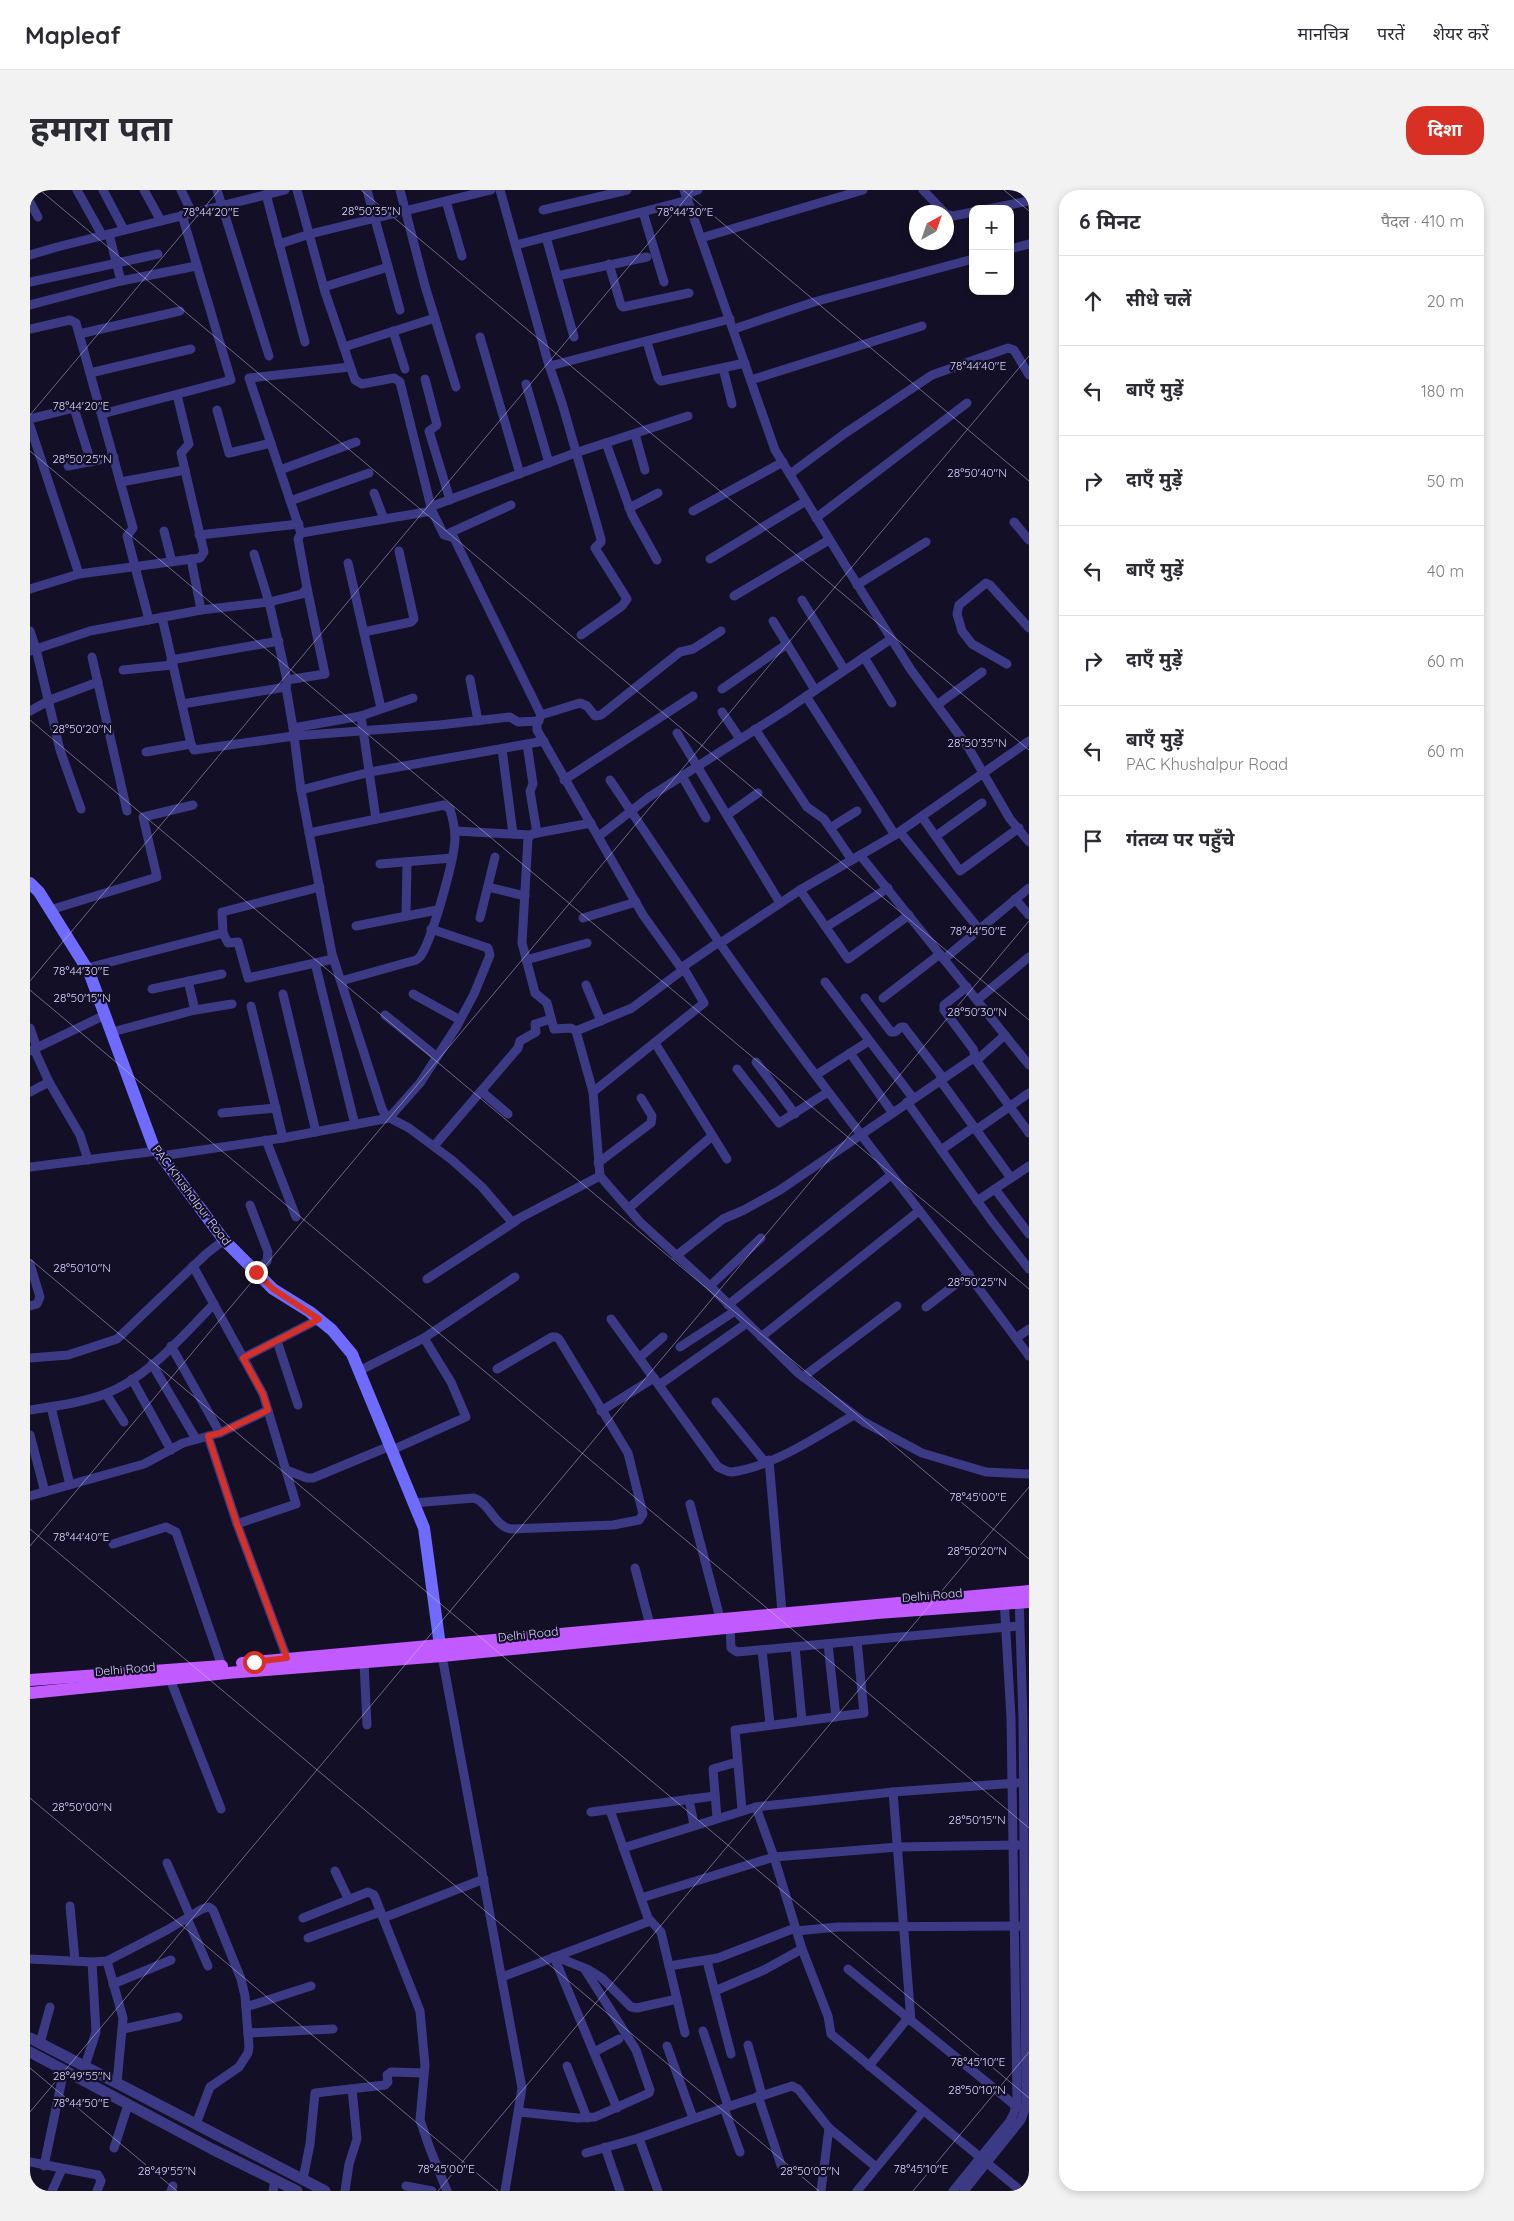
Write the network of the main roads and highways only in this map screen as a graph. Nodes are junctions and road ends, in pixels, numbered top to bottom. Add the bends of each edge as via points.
1 (30, 883) edge
2 (1024, 1597) edge
3 (1004, 1598) junction
4 (441, 1651) junction
5 (30, 1680) edge
6 (30, 1693) edge

1 - 4 main road, PAC Khushalpur Road via 87,968 153,1145 224,1240 273,1289 332,1330 352,1354 424,1528
2 - 3 main road
3 - 4 main road, Delhi Road via 730,1628
3 - 4 main road via 782,1612
4 - 5 main road via 287,1658
4 - 6 main road, Delhi Road via 364,1662

